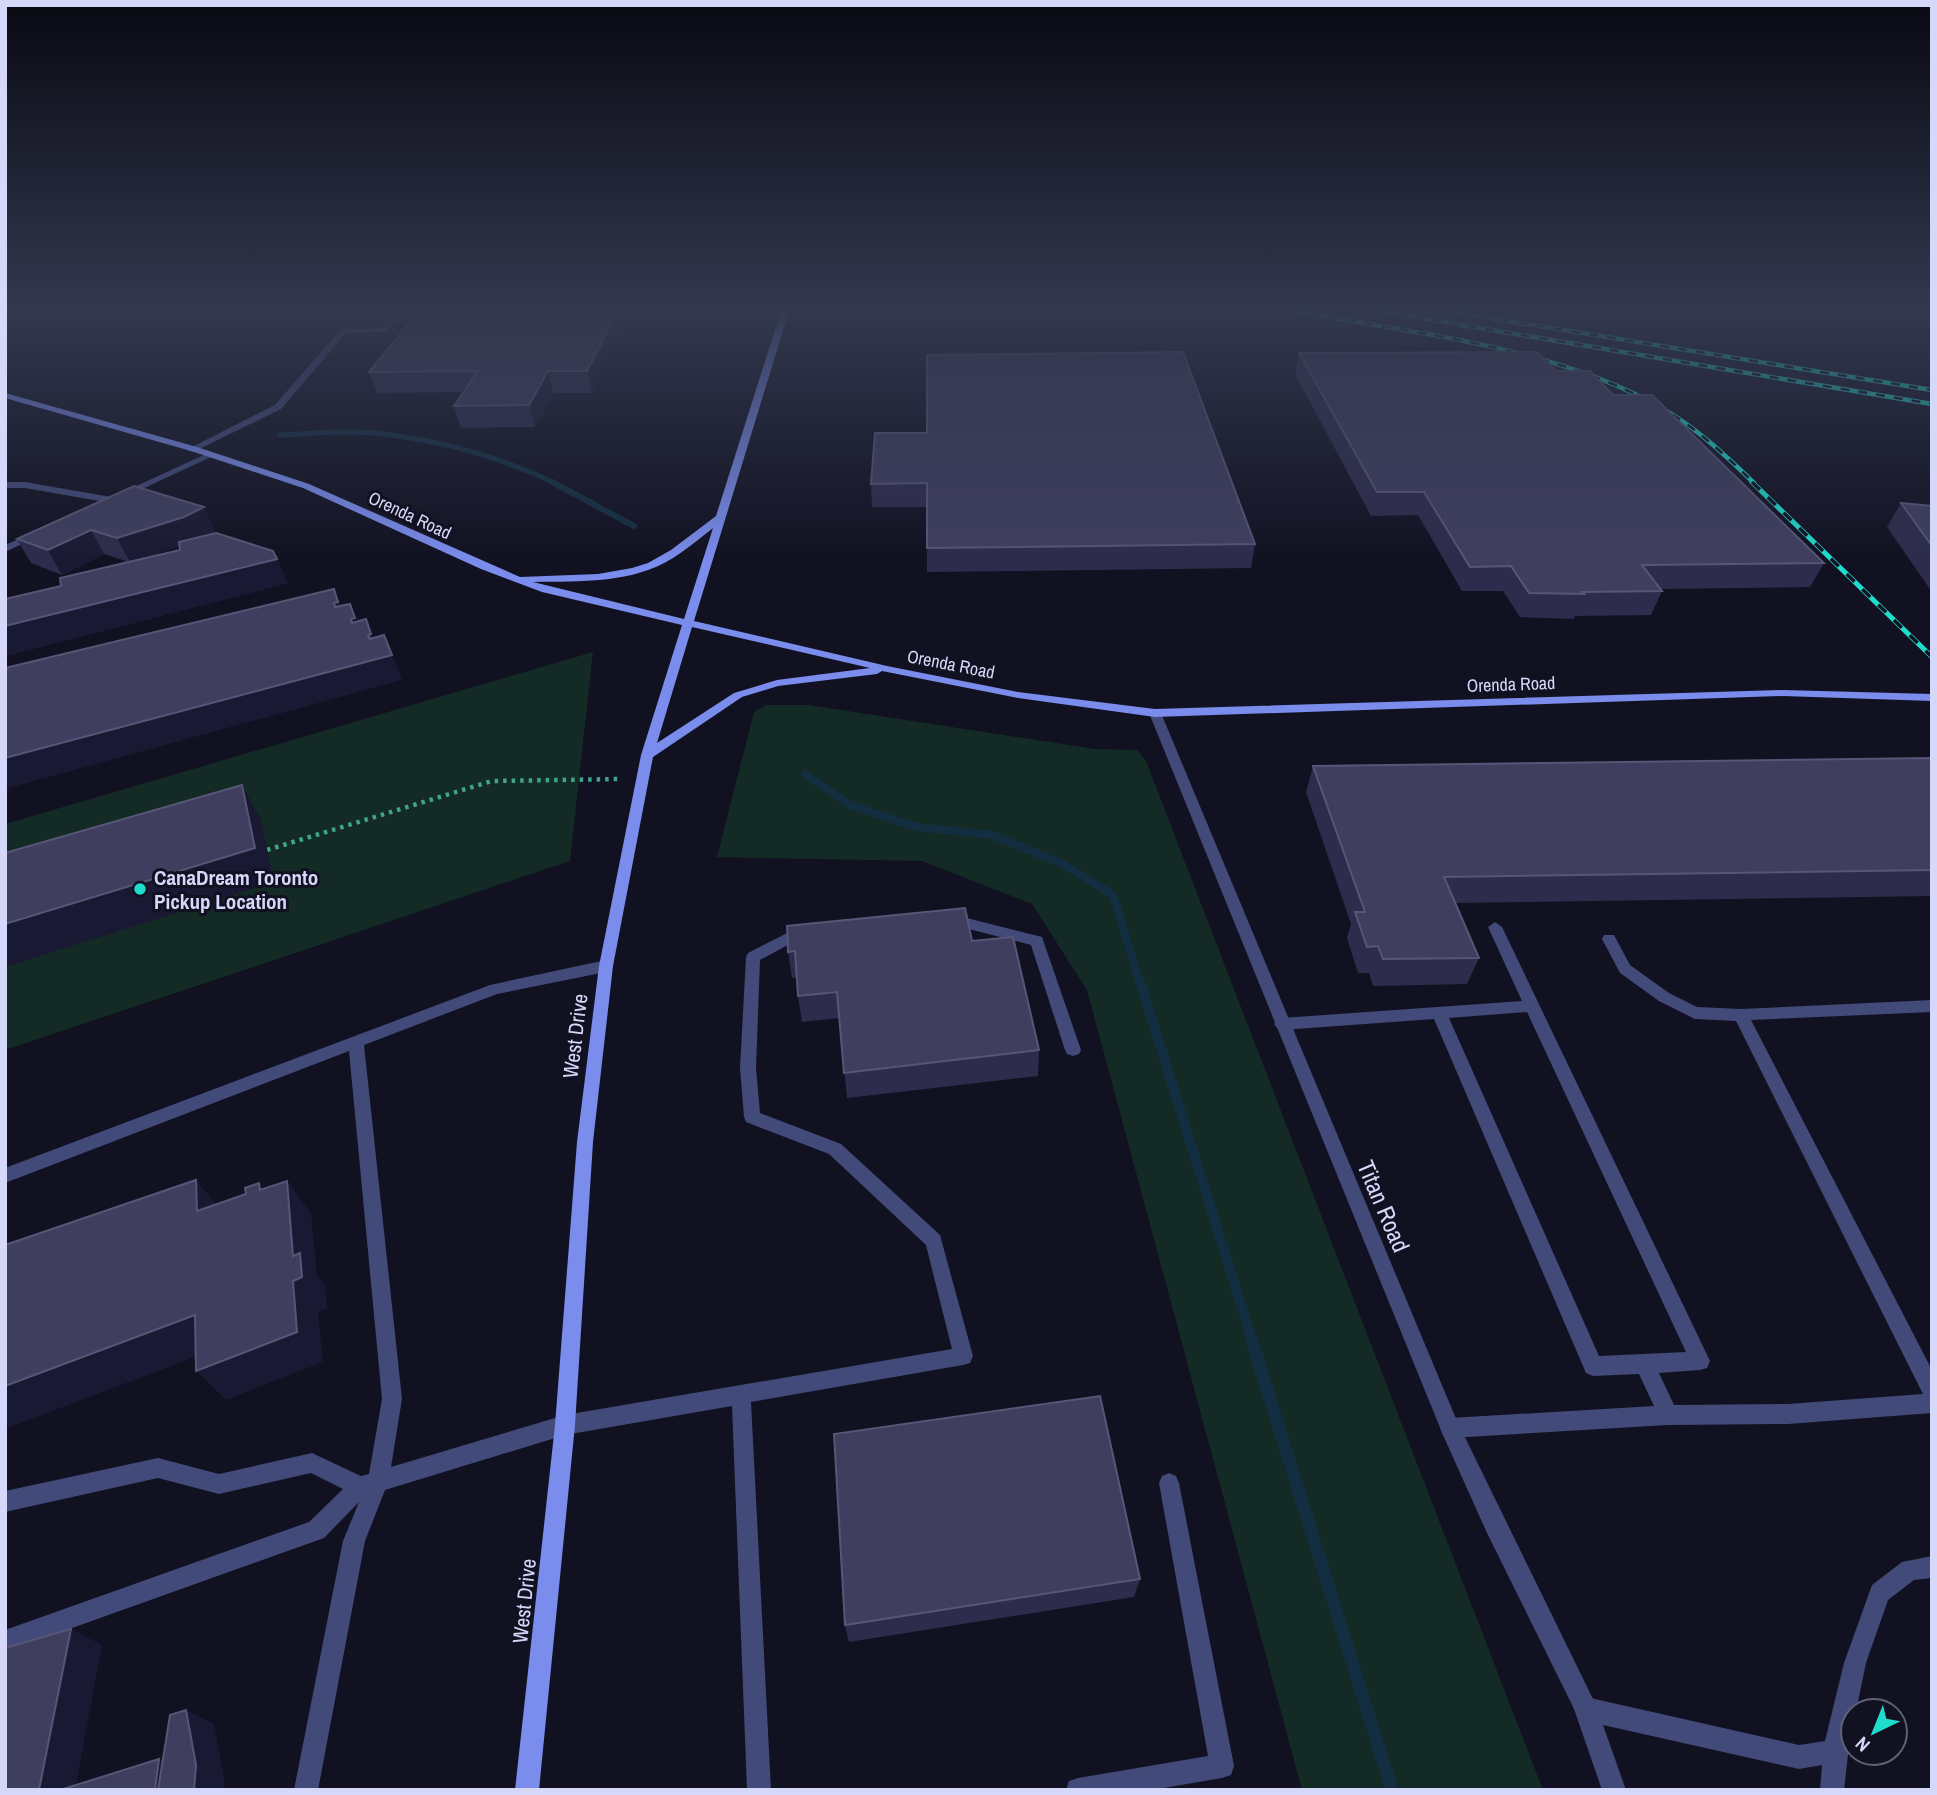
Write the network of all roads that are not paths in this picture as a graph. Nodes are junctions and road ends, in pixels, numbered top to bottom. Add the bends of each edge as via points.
1 (5, 395) edge
2 (289, 395) edge
3 (759, 395) edge
4 (190, 450) junction
5 (209, 456) junction
6 (5, 485) edge
7 (111, 500) junction
8 (88, 511) edge
9 (720, 518) junction
10 (41, 533) edge
11 (5, 550) edge
12 (513, 579) junction
13 (688, 623) junction
14 (887, 669) junction
15 (1932, 698) edge
16 (1155, 713) junction
17 (647, 755) junction
18 (931, 914) edge
19 (1495, 927) dead end
20 (824, 928) edge
21 (1609, 939) dead end
22 (606, 966) junction
23 (1531, 1006) junction
24 (1932, 1006) edge
25 (1439, 1013) junction
26 (1741, 1015) junction
27 (1282, 1024) junction
28 (356, 1042) junction
29 (1073, 1050) dead end
30 (5, 1176) edge
31 (1645, 1364) junction
32 (1932, 1391) edge
33 (741, 1395) junction
34 (1932, 1403) edge
35 (1668, 1415) junction
36 (565, 1425) junction
37 (1450, 1428) junction
38 (1169, 1483) dead end
39 (369, 1484) junction
40 (5, 1502) edge
41 (1932, 1567) edge
42 (5, 1641) edge
43 (1586, 1709) junction
44 (1835, 1751) junction
45 (306, 1790) edge
46 (527, 1790) edge
47 (759, 1790) edge
48 (1078, 1790) edge
49 (1614, 1790) edge
50 (1832, 1790) edge

1 - 4 street, Orenda Road
2 - 4 street via 278,407
3 - 9 street, West Drive
4 - 5 street, Orenda Road
5 - 7 street
5 - 12 street, Orenda Road via 306,486
6 - 7 street
7 - 8 street
9 - 12 street via 649,566 614,573
9 - 13 street, West Drive
10 - 11 street
12 - 13 street, Orenda Road
13 - 14 street, Orenda Road
13 - 17 street, West Drive
14 - 16 street, Orenda Road via 1018,695
14 - 17 street via 777,683 738,695
15 - 16 street, Orenda Road via 1770,694
16 - 27 street, Titan Road
17 - 22 street, West Drive
18 - 29 street via 1037,941
19 - 23 street
20 - 33 street via 797,931 753,957 748,1068 751,1117 835,1149 934,1241 963,1356
21 - 26 street via 1625,969 1664,997 1695,1013
22 - 28 street via 495,989
22 - 36 street, West Drive via 585,1142
23 - 25 street
23 - 31 street via 1700,1361
24 - 26 street
25 - 27 street
25 - 31 street via 1593,1366
26 - 32 street
27 - 37 street, Titan Road
28 - 30 street
28 - 39 street via 392,1399
31 - 35 street
33 - 36 street
33 - 47 street
34 - 35 street via 1788,1414
35 - 37 street
36 - 39 street
36 - 46 street, West Drive
37 - 43 street, Titan Road
38 - 48 street via 1222,1766
39 - 40 street via 312,1464 219,1483 158,1468
39 - 42 street via 316,1530
39 - 45 street
41 - 44 street via 1910,1570 1880,1593 1855,1663
43 - 44 street via 1799,1757
43 - 49 street, Titan Road
44 - 50 street

